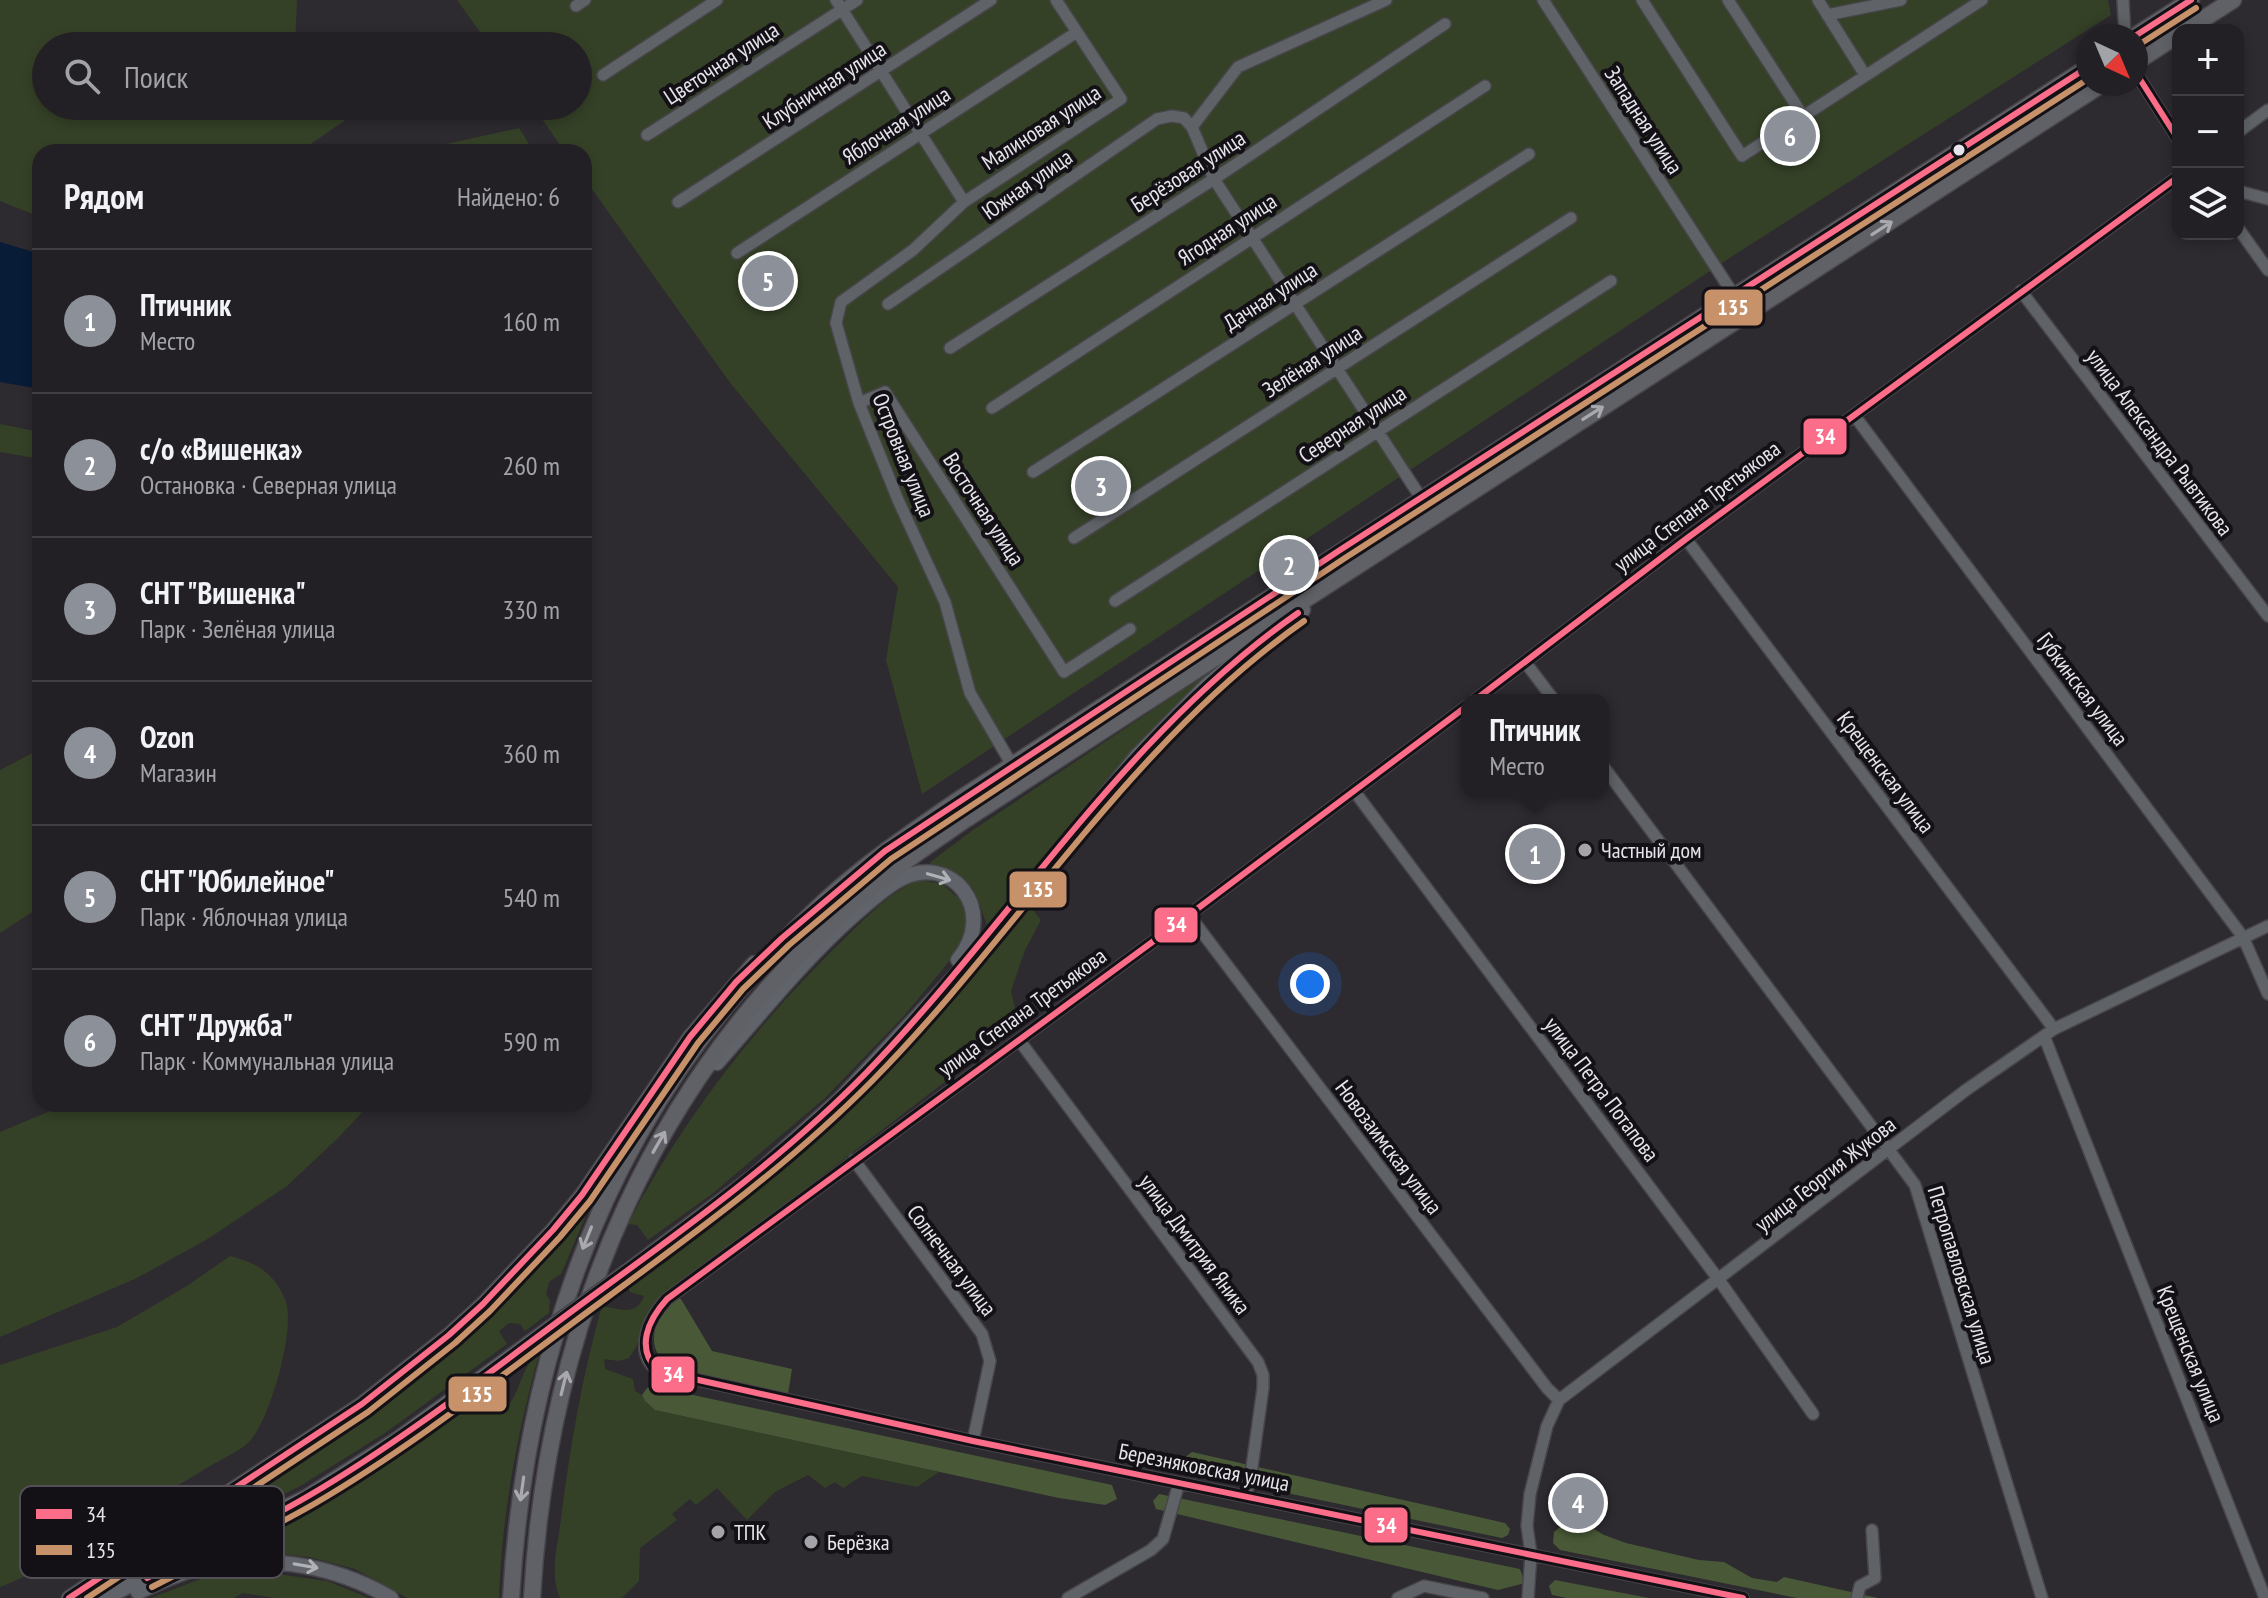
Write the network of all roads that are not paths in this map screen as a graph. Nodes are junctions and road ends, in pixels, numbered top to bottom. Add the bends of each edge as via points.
1 (717, 0) edge
2 (857, 0) edge
3 (991, 0) edge
4 (1056, 0) edge
5 (1386, 0) edge
6 (1543, 0) edge
7 (1642, 0) edge
8 (1728, 0) edge
9 (1818, 0) edge
10 (1901, 0) edge
11 (1982, 0) edge
12 (2123, 0) edge
13 (2191, 0) edge
14 (2233, 0) edge
15 (839, 5) edge
16 (1827, 15) junction
17 (1445, 24) dead end
18 (2124, 24) edge
19 (2195, 24) edge
20 (2148, 28) edge
21 (1077, 32) junction
22 (2172, 39) edge
23 (2148, 54) edge
24 (882, 72) junction
25 (603, 75) dead end
26 (1865, 75) junction
27 (2076, 75) edge
28 (1485, 86) dead end
29 (2148, 92) edge
30 (2084, 96) edge
31 (2268, 110) edge
32 (1803, 116) junction
33 (1192, 127) junction
34 (2244, 128) edge
35 (2172, 130) edge
36 (921, 133) junction
37 (647, 135) dead end
38 (1529, 154) dead end
39 (1214, 179) junction
40 (2172, 181) edge
41 (2244, 193) edge
42 (2268, 199) edge
43 (678, 202) dead end
44 (964, 202) junction
45 (1571, 218) dead end
46 (2244, 236) edge
47 (1252, 237) junction
48 (1805, 252) junction
49 (737, 253) dead end
50 (1816, 270) junction
51 (2268, 270) edge
52 (1611, 281) dead end
53 (2021, 291) junction
54 (1735, 297) junction
55 (1295, 303) junction
56 (888, 304) dead end
57 (950, 348) dead end
58 (1337, 368) junction
59 (859, 403) junction
60 (992, 408) dead end
61 (1854, 415) junction
62 (1378, 431) junction
63 (1033, 472) dead end
64 (1480, 485) junction
65 (1421, 498) junction
66 (1074, 538) dead end
67 (1686, 539) junction
68 (1115, 601) dead end
69 (2268, 616) edge
70 (1130, 629) dead end
71 (1525, 662) junction
72 (1483, 694) edge
73 (1549, 694) edge
74 (1461, 711) edge
75 (1012, 765) junction
76 (1609, 774) edge
77 (1355, 792) junction
78 (824, 902) junction
79 (1189, 915) junction
80 (2268, 926) edge
81 (2243, 937) junction
82 (2268, 994) edge
83 (2049, 1032) junction
84 (1019, 1040) junction
85 (884, 1054) junction
86 (680, 1106) junction
87 (1888, 1150) junction
88 (854, 1160) junction
89 (1719, 1280) junction
90 (658, 1371) joint
91 (1559, 1400) junction
92 (1813, 1414) dead end
93 (973, 1441) junction
94 (1179, 1483) junction
95 (238, 1486) edge
96 (1245, 1496) junction
97 (284, 1508) edge
98 (1872, 1530) dead end
99 (1531, 1554) junction
100 (284, 1564) edge
101 (99, 1578) edge
102 (145, 1578) edge
103 (171, 1578) edge
104 (69, 1598) edge
105 (105, 1598) edge
106 (122, 1598) edge
107 (391, 1598) edge
108 (511, 1598) edge
109 (532, 1598) edge
110 (1068, 1598) edge
111 (1398, 1598) edge
112 (1483, 1598) edge
113 (1528, 1598) edge
114 (1743, 1598) edge
115 (1857, 1598) edge
116 (2042, 1598) edge
117 (2265, 1598) edge

1 - 25 street
2 - 15 street, Цветочная улица
3 - 24 street, Клубничная улица
4 - 21 street, Малиновая улица
5 - 33 street via 1238,67
6 - 54 street, Западная улица
7 - 32 street via 1742,156
8 - 32 street
9 - 16 street
10 - 16 street
11 - 26 street
12 - 18 street
13 - 20 highway
14 - 19 highway
15 - 24 street
15 - 37 street, Цветочная улица
16 - 26 street
17 - 39 street, Берёзовая улица
21 - 36 street, Яблочная улица
21 - 44 street, Малиновая улица via 1121,99
22 - 23 highway
24 - 36 street
24 - 43 street, Клубничная улица
26 - 32 street
27 - 48 highway
28 - 47 street, Ягодная улица
29 - 35 street
50 -> 30 highway
31 - 34 street
33 - 39 street
33 - 56 street, Южная улица via 1184,118 1157,119
36 - 44 street
36 - 49 street, Яблочная улица
38 - 55 street, Дачная улица
39 - 47 street
39 - 57 street, Берёзовая улица
40 - 53 street, улица Степана Третьякова
41 - 42 street
44 - 59 street, Островная улица via 913,250 841,302 836,323
45 - 58 street, Зелёная улица
46 - 51 street
47 - 55 street
47 - 60 street, Ягодная улица
48 - 50 highway
48 - 54 highway
64 -> 50 highway
52 - 62 street, Северная улица
53 - 61 street, улица Степана Третьякова
53 - 69 street, улица Александра Рывтикова
54 - 65 highway
55 - 58 street
55 - 63 street, Дачная улица
58 - 62 street
58 - 66 street, Зелёная улица
59 - 70 street, Восточная улица via 885,392 1064,672
59 - 75 street, Островная улица via 945,602 970,693
61 - 67 street, улица Степана Третьякова
61 - 81 street, Губкинская улица
62 - 65 street
62 - 68 street, Северная улица
64 - 85 main road via 1268,634 1198,694 1109,787 971,959
64 - 86 highway via 898,867 786,969
65 - 75 highway
67 - 71 street, улица Степана Третьякова
67 - 83 street, Крещенская улица
71 - 72 street, улица Степана Третьякова
71 - 73 street
74 - 77 street, улица Степана Третьякова
75 - 78 highway via 894,844
76 - 87 street, Петропавловская улица
77 - 79 street, улица Степана Третьякова
77 - 89 street, улица Петра Потапова
78 - 95 main road via 736,982 690,1037 572,1207 522,1265 410,1369
78 -> 108 highway via 771,954 699,1043 652,1111 604,1199 568,1290 536,1409
79 - 84 street, улица Степана Третьякова
79 - 91 street, Новозаимская улица
80 - 81 street, улица Георгия Жукова
81 - 82 street, Губкинская улица
81 - 83 street, улица Георгия Жукова
83 - 87 street, улица Георгия Жукова
83 - 117 street, Крещенская улица
84 - 88 street, улица Степана Третьякова
84 - 96 street, улица Дмитрия Яника via 1258,1362 1263,1388
86 -> 85 main road via 844,925 899,880 939,875 958,884 970,899 975,915 972,939
85 - 97 main road, bridge via 783,1151 633,1267 396,1440
109 -> 86 highway via 546,1464 585,1309 623,1207
87 - 89 street, улица Георгия Жукова
87 - 116 street, Петропавловская улица via 1915,1185
88 - 90 street, улица Степана Третьякова via 661,1304 650,1321 644,1349
88 - 93 street, Солнечная улица via 982,1334 990,1361
89 - 91 street, улица Георгия Жукова
89 - 92 street, улица Петра Потапова
90 - 93 street, Березняковская улица
91 - 99 street via 1530,1494
93 - 94 street, Березняковская улица
94 - 96 street, Березняковская улица
94 - 110 street via 1163,1539
96 - 99 street, Березняковская улица
98 - 115 street via 1875,1578 1860,1586
99 - 113 street
99 - 114 street, Березняковская улица
100 -> 107 main road via 333,1571
101 - 104 main road
102 - 105 main road, bridge
106 -> 103 main road
111 - 112 street via 1424,1586

